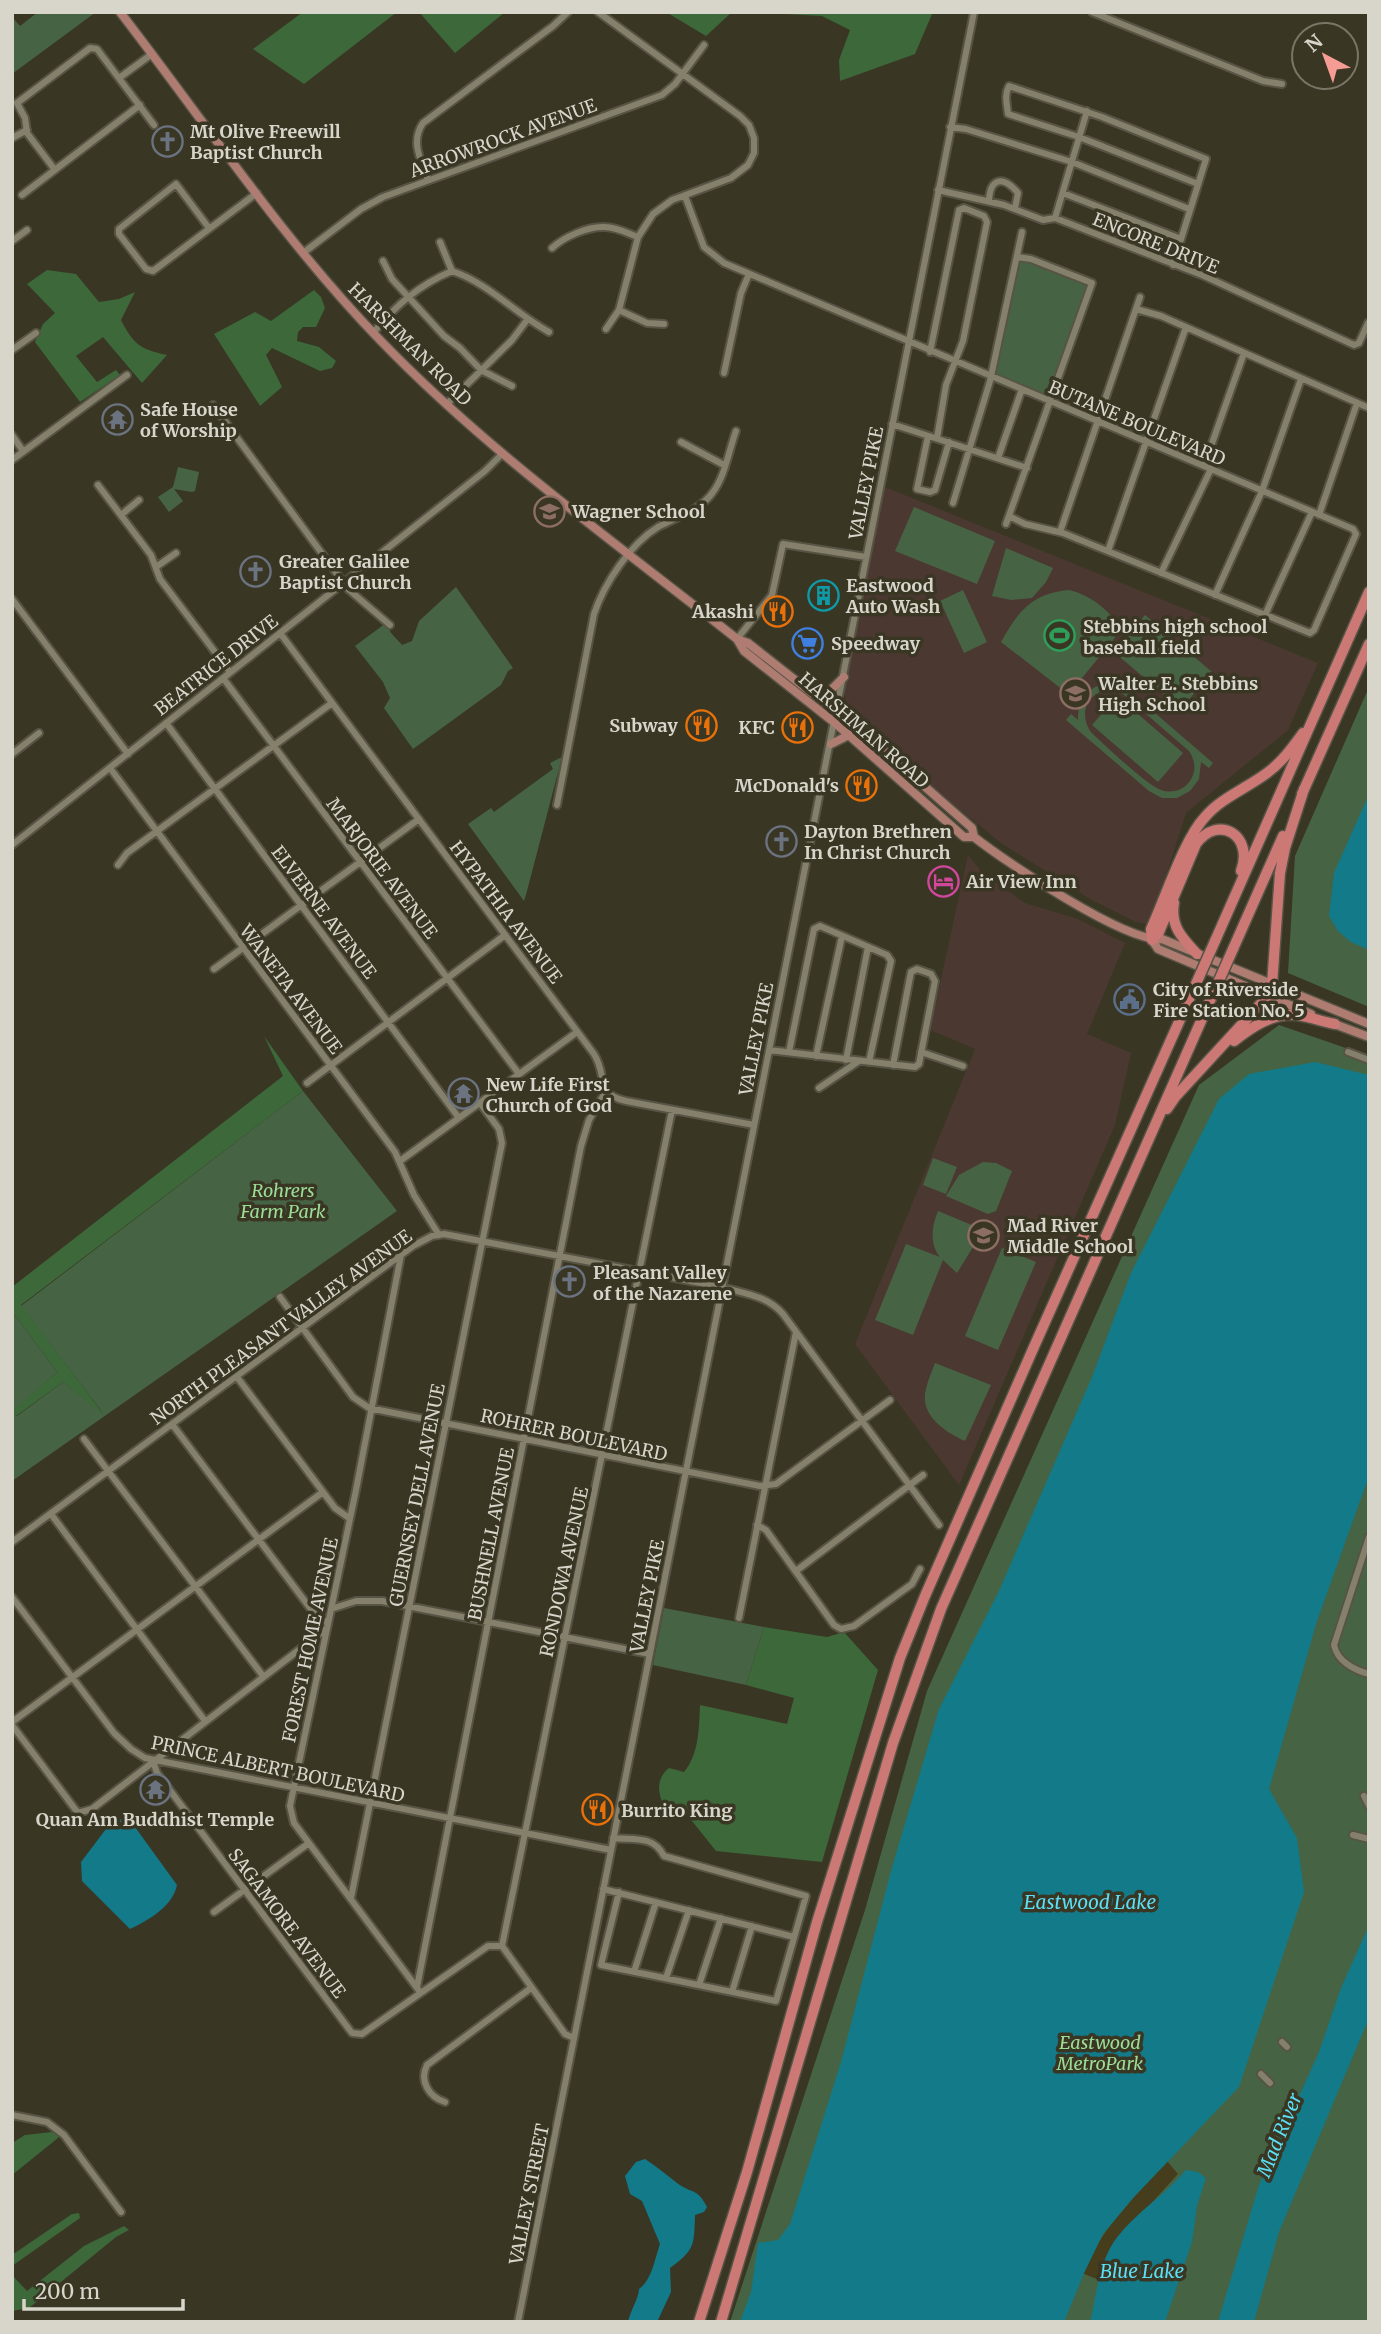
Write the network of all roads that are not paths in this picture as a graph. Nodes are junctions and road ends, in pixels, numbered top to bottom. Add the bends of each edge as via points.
1 (120, 12) edge
2 (568, 12) edge
3 (598, 12) edge
4 (974, 12) edge
5 (1092, 12) edge
6 (704, 45) dead end
7 (152, 54) junction
8 (682, 74) junction
9 (119, 78) junction
10 (1282, 84) dead end
11 (140, 106) junction
12 (1087, 111) junction
13 (154, 125) dead end
14 (950, 127) junction
15 (27, 130) junction
16 (1079, 137) junction
17 (12, 138) edge
18 (1072, 162) junction
19 (55, 170) junction
20 (428, 180) junction
21 (1198, 184) junction
22 (938, 190) junction
23 (257, 193) junction
24 (1063, 193) junction
25 (22, 195) dead end
26 (685, 196) junction
27 (989, 201) junction
28 (1014, 208) junction
29 (1189, 209) junction
30 (1055, 218) junction
31 (209, 228) junction
32 (27, 230) dead end
33 (1022, 232) dead end
34 (638, 237) junction
35 (1181, 239) junction
36 (12, 241) edge
37 (440, 242) dead end
38 (552, 248) dead end
39 (303, 253) junction
40 (1017, 257) junction
41 (383, 261) dead end
42 (1173, 265) junction
43 (452, 271) junction
44 (749, 274) junction
45 (408, 296) junction
46 (1140, 297) dead end
47 (1136, 309) junction
48 (619, 310) junction
49 (527, 320) junction
50 (1368, 323) edge
51 (664, 324) dead end
52 (1186, 327) junction
53 (606, 329) dead end
54 (550, 332) dead end
55 (36, 333) dead end
56 (373, 333) junction
57 (908, 340) junction
58 (12, 350) edge
59 (930, 352) junction
60 (1244, 353) junction
61 (954, 360) junction
62 (481, 370) junction
63 (724, 373) dead end
64 (127, 375) dead end
65 (990, 376) junction
66 (1301, 379) junction
67 (512, 386) dead end
68 (1022, 389) junction
69 (1050, 401) junction
70 (1357, 403) junction
71 (213, 405) dead end
72 (446, 405) junction
73 (1369, 408) edge
74 (1098, 421) junction
75 (892, 424) junction
76 (736, 431) dead end
77 (12, 435) edge
78 (928, 436) junction
79 (937, 438) junction
80 (681, 442) dead end
81 (949, 442) junction
82 (1146, 442) junction
83 (970, 449) junction
84 (23, 451) junction
85 (502, 454) junction
86 (998, 458) junction
87 (12, 460) edge
88 (724, 465) junction
89 (1027, 468) junction
90 (1207, 468) junction
91 (98, 485) dead end
92 (1262, 491) junction
93 (139, 500) dead end
94 (953, 503) dead end
95 (1315, 513) junction
96 (121, 515) junction
97 (1009, 516) junction
98 (1006, 524) dead end
99 (1060, 532) junction
100 (1108, 551) junction
101 (176, 553) dead end
102 (629, 554) junction
103 (866, 557) junction
104 (156, 567) junction
105 (1161, 573) junction
106 (344, 583) junction
107 (1369, 592) edge
108 (1215, 595) junction
109 (12, 599) edge
110 (1265, 615) junction
111 (390, 625) dead end
112 (280, 633) junction
113 (737, 639) junction
114 (1369, 644) edge
115 (230, 672) junction
116 (844, 677) junction
117 (223, 678) junction
118 (815, 695) junction
119 (332, 703) junction
120 (1318, 709) junction
121 (837, 713) junction
122 (166, 723) junction
123 (835, 723) junction
124 (39, 733) dead end
125 (849, 735) junction
126 (831, 744) junction
127 (274, 745) junction
128 (12, 754) edge
129 (128, 754) junction
130 (110, 768) junction
131 (214, 789) junction
132 (1304, 789) junction
133 (557, 805) dead end
134 (419, 819) junction
135 (156, 831) junction
136 (974, 837) junction
137 (12, 845) edge
138 (361, 862) junction
139 (118, 865) dead end
140 (1176, 890) junction
141 (302, 906) junction
142 (1229, 911) junction
143 (505, 935) junction
144 (842, 936) junction
145 (1152, 940) junction
146 (868, 947) junction
147 (244, 948) junction
148 (1197, 954) junction
149 (214, 969) dead end
150 (447, 978) junction
151 (1272, 985) junction
152 (1267, 997) junction
153 (388, 1022) junction
154 (1335, 1024) junction
155 (1369, 1024) edge
156 (578, 1032) junction
157 (1369, 1037) edge
158 (769, 1050) junction
159 (789, 1052) junction
160 (921, 1052) junction
161 (1348, 1052) dead end
162 (816, 1056) junction
163 (846, 1059) junction
164 (1369, 1059) edge
165 (859, 1061) junction
166 (869, 1062) junction
167 (1207, 1064) junction
168 (331, 1065) junction
169 (892, 1065) junction
170 (963, 1066) dead end
171 (519, 1074) junction
172 (307, 1083) dead end
173 (820, 1088) dead end
174 (606, 1091) junction
175 (480, 1103) junction
176 (672, 1110) junction
177 (460, 1118) junction
178 (754, 1125) junction
179 (1149, 1138) junction
180 (400, 1161) junction
181 (439, 1235) junction
182 (482, 1241) junction
183 (401, 1255) junction
184 (560, 1255) junction
185 (639, 1271) junction
186 (722, 1287) junction
187 (280, 1297) dead end
188 (303, 1328) junction
189 (796, 1332) junction
190 (237, 1377) junction
191 (890, 1400) dead end
192 (372, 1409) junction
193 (862, 1421) junction
194 (172, 1424) junction
195 (446, 1424) junction
196 (84, 1439) dead end
197 (524, 1439) junction
198 (602, 1455) junction
199 (109, 1471) junction
200 (685, 1473) junction
201 (923, 1475) dead end
202 (910, 1485) junction
203 (765, 1487) junction
204 (323, 1492) junction
205 (51, 1514) junction
206 (349, 1518) junction
207 (757, 1525) junction
208 (939, 1525) dead end
209 (1369, 1537) edge
210 (260, 1539) junction
211 (12, 1542) edge
212 (920, 1569) dead end
213 (796, 1571) junction
214 (195, 1587) junction
215 (12, 1597) edge
216 (409, 1607) junction
217 (331, 1609) junction
218 (739, 1618) dead end
219 (488, 1623) junction
220 (326, 1626) junction
221 (137, 1630) junction
222 (565, 1638) junction
223 (650, 1654) junction
224 (1369, 1674) edge
225 (263, 1676) junction
226 (73, 1677) junction
227 (205, 1721) junction
228 (12, 1724) edge
229 (153, 1761) junction
230 (293, 1788) junction
231 (1364, 1797) dead end
232 (370, 1803) junction
233 (1369, 1805) edge
234 (450, 1819) junction
235 (525, 1833) junction
236 (1353, 1835) dead end
237 (613, 1838) junction
238 (1369, 1839) edge
239 (309, 1843) junction
240 (611, 1850) junction
241 (245, 1889) junction
242 (603, 1889) junction
243 (619, 1892) junction
244 (351, 1898) junction
245 (656, 1902) junction
246 (689, 1910) junction
247 (214, 1912) dead end
248 (721, 1918) junction
249 (752, 1927) junction
250 (794, 1937) junction
251 (502, 1946) junction
252 (634, 1972) junction
253 (666, 1978) junction
254 (699, 1985) junction
255 (531, 1988) junction
256 (419, 1989) junction
257 (732, 1992) junction
258 (574, 2038) junction
259 (567, 2072) joint
260 (1261, 2074) dead end
261 (1270, 2083) dead end
262 (445, 2102) dead end
263 (12, 2115) edge
264 (121, 2212) dead end
265 (518, 2322) edge
266 (699, 2322) edge
267 (720, 2322) edge

1 - 7 main road, HARSHMAN ROAD
2 - 20 street via 423,123 416,143
3 - 8 street
4 - 14 street, VALLEY PIKE
5 - 10 street via 1263,81
6 - 8 street, ARROWROCK AVENUE
7 - 9 street
7 - 23 main road, HARSHMAN ROAD
8 - 20 street, ARROWROCK AVENUE via 656,98
8 - 26 street via 745,120 754,144 751,160 738,174
9 - 11 street
9 - 15 street via 93,47 18,101
11 - 13 street
11 - 19 street
12 - 16 street
12 - 16 street via 1009,86 1006,95 1008,114
12 - 21 street via 1206,159
14 - 18 street
14 - 22 street, VALLEY PIKE
15 - 17 street
15 - 19 street
16 - 18 street
16 - 21 street
18 - 24 street
18 - 29 street
19 - 25 street
20 - 39 street, ARROWROCK AVENUE via 372,202
21 - 29 street
22 - 27 street, ENCORE DRIVE
22 - 57 street, VALLEY PIKE
23 - 31 street
23 - 39 main road, HARSHMAN ROAD
24 - 30 street
24 - 35 street
26 - 34 street via 661,207
26 - 44 street, BUTANE BOULEVARD via 708,252
27 - 28 street, ENCORE DRIVE
27 - 28 street via 992,185 1006,183 1018,193
28 - 30 street, ENCORE DRIVE via 1043,220
29 - 35 street
30 - 42 street, ENCORE DRIVE
31 - 31 street via 176,184 119,228 146,269 153,271
32 - 36 street
33 - 40 street
34 - 38 street via 600,227
34 - 48 street
35 - 42 street
37 - 43 street
39 - 56 main road, HARSHMAN ROAD
40 - 65 street
40 - 69 street via 1092,283
41 - 45 street
42 - 50 street, ENCORE DRIVE via 1357,344
43 - 45 street
43 - 49 street via 467,276
44 - 57 street, BUTANE BOULEVARD
44 - 63 street
45 - 56 street
45 - 62 street
46 - 47 street
47 - 52 street
47 - 74 street
48 - 51 street via 647,323
48 - 53 street
49 - 54 street
49 - 62 street
52 - 60 street
52 - 82 street
55 - 58 street
56 - 72 main road, HARSHMAN ROAD
57 - 59 street, BUTANE BOULEVARD
57 - 75 street, VALLEY PIKE
59 - 61 street, BUTANE BOULEVARD
59 - 61 street via 958,210 964,208 986,219 963,341
60 - 66 street
60 - 90 street
61 - 65 street, BUTANE BOULEVARD
61 - 79 street
62 - 67 street
62 - 72 street
64 - 84 street
65 - 68 street, BUTANE BOULEVARD
65 - 83 street
66 - 70 street
66 - 92 street
68 - 69 street, BUTANE BOULEVARD
68 - 86 street
69 - 74 street, BUTANE BOULEVARD
69 - 89 street
70 - 73 street
70 - 95 street
71 - 106 street
72 - 85 main road, HARSHMAN ROAD
74 - 82 street, BUTANE BOULEVARD
74 - 99 street
75 - 78 street
75 - 103 street, VALLEY PIKE
76 - 88 street
77 - 84 street
78 - 79 street
78 - 81 street via 918,489 935,491
79 - 81 street
80 - 88 street
81 - 83 street
82 - 90 street, BUTANE BOULEVARD
82 - 100 street
83 - 86 street
83 - 94 street
84 - 87 street
85 - 102 main road, HARSHMAN ROAD
85 - 106 street, BEATRICE DRIVE
86 - 89 street
88 - 102 street via 712,494 654,530
89 - 97 street
90 - 92 street, BUTANE BOULEVARD
90 - 105 street
91 - 96 street
92 - 95 street, BUTANE BOULEVARD
92 - 108 street
93 - 96 street
95 - 110 street
95 - 110 street, BUTANE BOULEVARD via 1356,532 1356,537 1314,631
96 - 104 street
97 - 98 street
97 - 99 street
99 - 100 street
100 - 105 street
101 - 104 street
102 - 113 main road, HARSHMAN ROAD
102 - 133 street via 607,584 594,614
103 - 113 street via 783,544 772,595
103 - 116 street, VALLEY PIKE
104 - 115 street via 160,579
105 - 108 street
106 - 111 street
106 - 112 street, BEATRICE DRIVE
107 - 120 highway
108 - 110 street
109 - 129 street
112 - 115 street, BEATRICE DRIVE
112 - 119 street, HYPATHIA AVENUE
113 - 118 main road, HARSHMAN ROAD
113 - 123 main road, HARSHMAN ROAD via 744,651
114 - 132 highway
115 - 117 street, BEATRICE DRIVE
116 - 118 main road via 831,690
116 - 121 street, VALLEY PIKE
117 - 122 street, BEATRICE DRIVE
117 - 127 street, MARJORIE AVENUE
118 - 121 main road, HARSHMAN ROAD
119 - 127 street
119 - 134 street, HYPATHIA AVENUE
120 - 142 highway
120 - 145 highway via 1286,756 1204,817 1192,834 1152,929
121 - 123 street, VALLEY PIKE
121 - 136 main road, HARSHMAN ROAD via 967,823
122 - 129 street, BEATRICE DRIVE
122 - 131 street, ELVERNE AVENUE
123 - 125 main road, HARSHMAN ROAD
123 - 126 street, VALLEY PIKE
124 - 128 street
125 - 126 main road
125 - 136 main road, HARSHMAN ROAD via 964,837
126 - 158 street, VALLEY PIKE
127 - 131 street
127 - 138 street, MARJORIE AVENUE
129 - 130 street, BEATRICE DRIVE
130 - 135 street, WANETA AVENUE
130 - 137 street, BEATRICE DRIVE
131 - 135 street
131 - 141 street, ELVERNE AVENUE
132 - 151 highway via 1280,873
132 - 179 highway, bridge
134 - 138 street
134 - 143 street, HYPATHIA AVENUE
135 - 139 street
135 - 147 street, WANETA AVENUE
136 - 145 main road, HARSHMAN ROAD via 1060,895
138 - 141 street
138 - 150 street, MARJORIE AVENUE
140 - 142 highway via 1202,836 1227,830 1245,851
140 - 145 highway
140 - 148 highway via 1175,928
141 - 147 street
141 - 153 street, ELVERNE AVENUE
142 - 266 highway, bridge via 900,1658
143 - 150 street
143 - 156 street, HYPATHIA AVENUE
144 - 146 street
144 - 159 street via 820,926 814,929
144 - 162 street
145 - 148 main road, HARSHMAN ROAD via 1162,939
145 - 152 main road, HARSHMAN ROAD via 1158,949
146 - 163 street
146 - 166 street via 890,957 891,963
147 - 149 street
147 - 168 street, WANETA AVENUE
148 - 151 main road, HARSHMAN ROAD
150 - 153 street
150 - 171 street, MARJORIE AVENUE
151 - 152 highway
151 - 155 main road, HARSHMAN ROAD
152 - 154 main road, HARSHMAN ROAD
152 - 167 highway
153 - 168 street
153 - 177 street, ELVERNE AVENUE
154 - 157 main road, HARSHMAN ROAD
154 - 167 highway via 1299,1015 1275,1017 1246,1031
156 - 171 street
156 - 174 street, HYPATHIA AVENUE via 597,1059
158 - 159 street
158 - 178 street, VALLEY PIKE
159 - 162 street
160 - 169 street via 915,1067
160 - 169 street via 935,981 931,974 917,969 911,972
160 - 170 street
161 - 164 street
162 - 163 street
163 - 165 street
165 - 166 street
165 - 173 street
166 - 169 street
167 - 179 highway via 1176,1096
168 - 172 street
168 - 180 street, WANETA AVENUE
171 - 175 street
174 - 176 street via 613,1098
174 - 184 street, BUSHNELL AVENUE via 585,1132
175 - 177 street
175 - 182 street, GUERNSEY DELL AVENUE via 502,1138
176 - 178 street
176 - 185 street, RONDOWA AVENUE
177 - 180 street
178 - 186 street, VALLEY PIKE
179 - 267 highway via 941,1609 914,1682
180 - 181 street, WANETA AVENUE
181 - 182 street, NORTH PLEASANT VALLEY AVENUE
181 - 183 street, NORTH PLEASANT VALLEY AVENUE
182 - 184 street, NORTH PLEASANT VALLEY AVENUE
182 - 195 street, GUERNSEY DELL AVENUE
183 - 188 street, NORTH PLEASANT VALLEY AVENUE
183 - 192 street, FOREST HOME AVENUE
184 - 185 street, NORTH PLEASANT VALLEY AVENUE
184 - 197 street, BUSHNELL AVENUE
185 - 186 street, NORTH PLEASANT VALLEY AVENUE
185 - 198 street, RONDOWA AVENUE
186 - 189 street, NORTH PLEASANT VALLEY AVENUE via 771,1301
186 - 200 street, VALLEY PIKE
187 - 188 street, ROHRER BOULEVARD
188 - 190 street, NORTH PLEASANT VALLEY AVENUE
188 - 192 street, ROHRER BOULEVARD via 353,1397
189 - 193 street, NORTH PLEASANT VALLEY AVENUE
189 - 203 street
190 - 194 street, NORTH PLEASANT VALLEY AVENUE
190 - 204 street
191 - 193 street
192 - 195 street, ROHRER BOULEVARD
192 - 206 street, FOREST HOME AVENUE
193 - 202 street, NORTH PLEASANT VALLEY AVENUE
193 - 203 street via 797,1470
194 - 199 street, NORTH PLEASANT VALLEY AVENUE
194 - 210 street
195 - 197 street, ROHRER BOULEVARD
195 - 216 street, GUERNSEY DELL AVENUE
196 - 199 street
197 - 198 street, ROHRER BOULEVARD
197 - 219 street, BUSHNELL AVENUE
198 - 200 street, ROHRER BOULEVARD
198 - 222 street, RONDOWA AVENUE
199 - 205 street, NORTH PLEASANT VALLEY AVENUE
199 - 214 street
200 - 203 street, ROHRER BOULEVARD
200 - 223 street, VALLEY PIKE
201 - 202 street
202 - 208 street, NORTH PLEASANT VALLEY AVENUE
202 - 213 street
203 - 207 street
204 - 206 street
204 - 210 street
205 - 211 street, NORTH PLEASANT VALLEY AVENUE
205 - 221 street
206 - 217 street, FOREST HOME AVENUE
207 - 213 street
207 - 218 street
209 - 224 street via 1334,1645 1352,1668
210 - 214 street
210 - 220 street
212 - 213 street via 912,1584 845,1629 835,1625
214 - 221 street
214 - 225 street
215 - 226 street, PRINCE ALBERT BOULEVARD
216 - 217 street via 364,1600
216 - 219 street
216 - 232 street, GUERNSEY DELL AVENUE
217 - 220 street, FOREST HOME AVENUE
219 - 222 street
219 - 234 street, BUSHNELL AVENUE
220 - 225 street
220 - 230 street, FOREST HOME AVENUE
221 - 226 street
221 - 227 street
222 - 223 street
222 - 235 street, RONDOWA AVENUE
223 - 237 street, VALLEY PIKE
225 - 227 street
226 - 228 street
226 - 229 street, PRINCE ALBERT BOULEVARD via 122,1741
227 - 229 street
228 - 229 street via 78,1813 92,1809
229 - 230 street, PRINCE ALBERT BOULEVARD
229 - 241 street, SAGAMORE AVENUE
230 - 232 street, PRINCE ALBERT BOULEVARD
230 - 239 street, FOREST HOME AVENUE via 292,1818
231 - 233 street
232 - 234 street, PRINCE ALBERT BOULEVARD
232 - 244 street, GUERNSEY DELL AVENUE
234 - 235 street, PRINCE ALBERT BOULEVARD
234 - 256 street, BUSHNELL AVENUE
235 - 240 street, PRINCE ALBERT BOULEVARD
235 - 251 street, RONDOWA AVENUE
236 - 238 street
237 - 240 street, VALLEY PIKE
237 - 250 street via 653,1842 664,1856 806,1896
239 - 241 street
239 - 244 street, FOREST HOME AVENUE
240 - 242 street, VALLEY PIKE
241 - 247 street
241 - 256 street, SAGAMORE AVENUE via 352,2033 362,2034
242 - 243 street
242 - 258 street, VALLEY PIKE
243 - 245 street
243 - 252 street via 601,1965
244 - 256 street, FOREST HOME AVENUE
245 - 246 street
245 - 252 street
246 - 248 street
246 - 253 street
248 - 249 street
248 - 254 street
249 - 250 street
249 - 257 street
250 - 257 street via 776,2001
251 - 255 street
251 - 256 street via 488,1946
252 - 253 street
253 - 254 street
254 - 257 street
255 - 258 street via 565,2034
255 - 262 street via 428,2065 424,2078 428,2088
258 - 259 street, VALLEY PIKE
259 - 265 street, VALLEY STREET
260 - 261 street
263 - 264 street via 47,2122 64,2135

